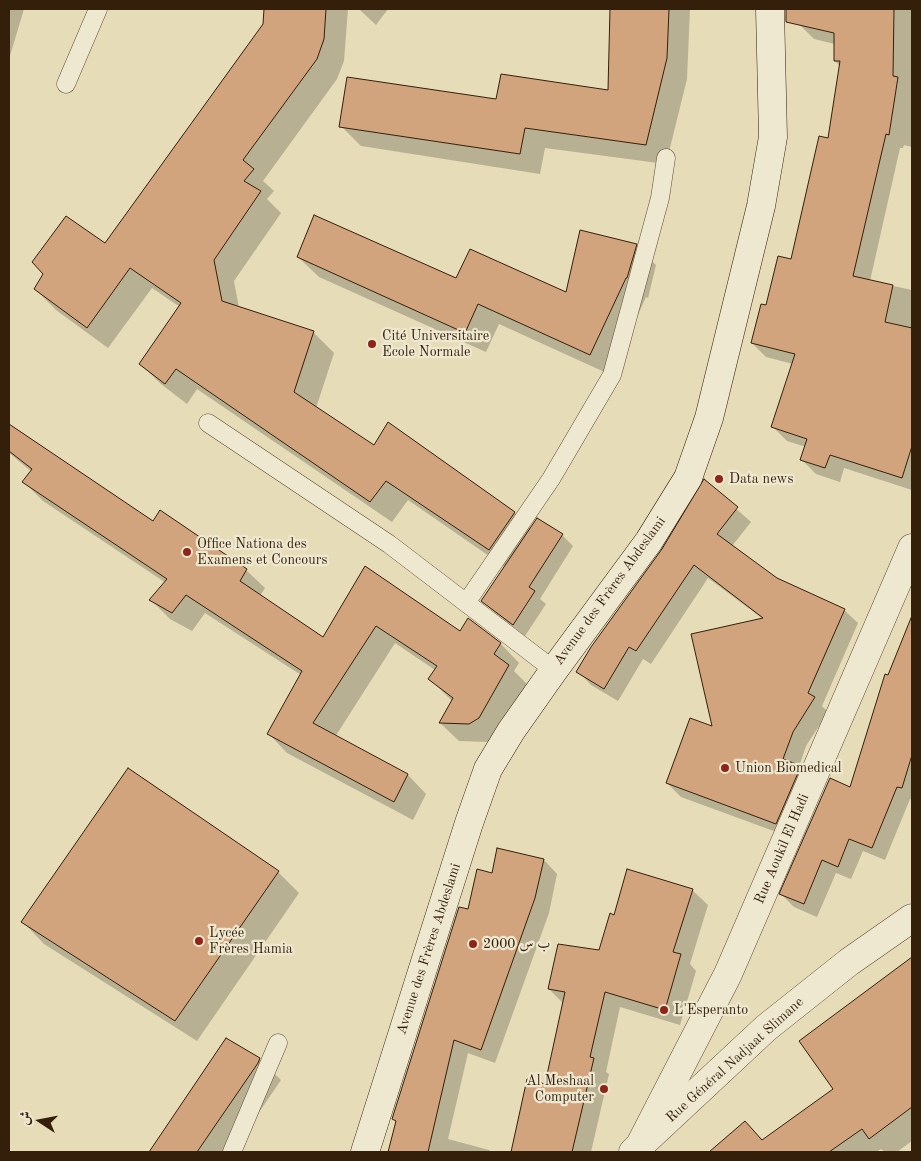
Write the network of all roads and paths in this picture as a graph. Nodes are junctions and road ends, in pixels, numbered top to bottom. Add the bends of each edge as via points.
1 (98, 9) edge
2 (770, 9) edge
3 (66, 84) dead end
4 (666, 158) dead end
5 (208, 424) dead end
6 (912, 548) edge
7 (466, 603) junction
8 (554, 670) junction
9 (912, 918) edge
10 (278, 1043) dead end
11 (636, 1148) edge
12 (232, 1152) edge
13 (365, 1152) edge

1 - 3 lane
2 - 8 main road, Avenue des Frères Abdeslami via 773,137 761,206 709,418 688,478 649,541
4 - 7 lane via 660,198 612,375 552,479
5 - 7 lane via 389,544
6 - 11 main road, Rue Aoukil El Hadi via 728,974
7 - 8 lane
8 - 13 main road, Avenue des Frères Abdeslami via 488,769
9 - 11 main road, Rue Général Nadjaat Slimane via 849,962 766,1028
10 - 12 lane

